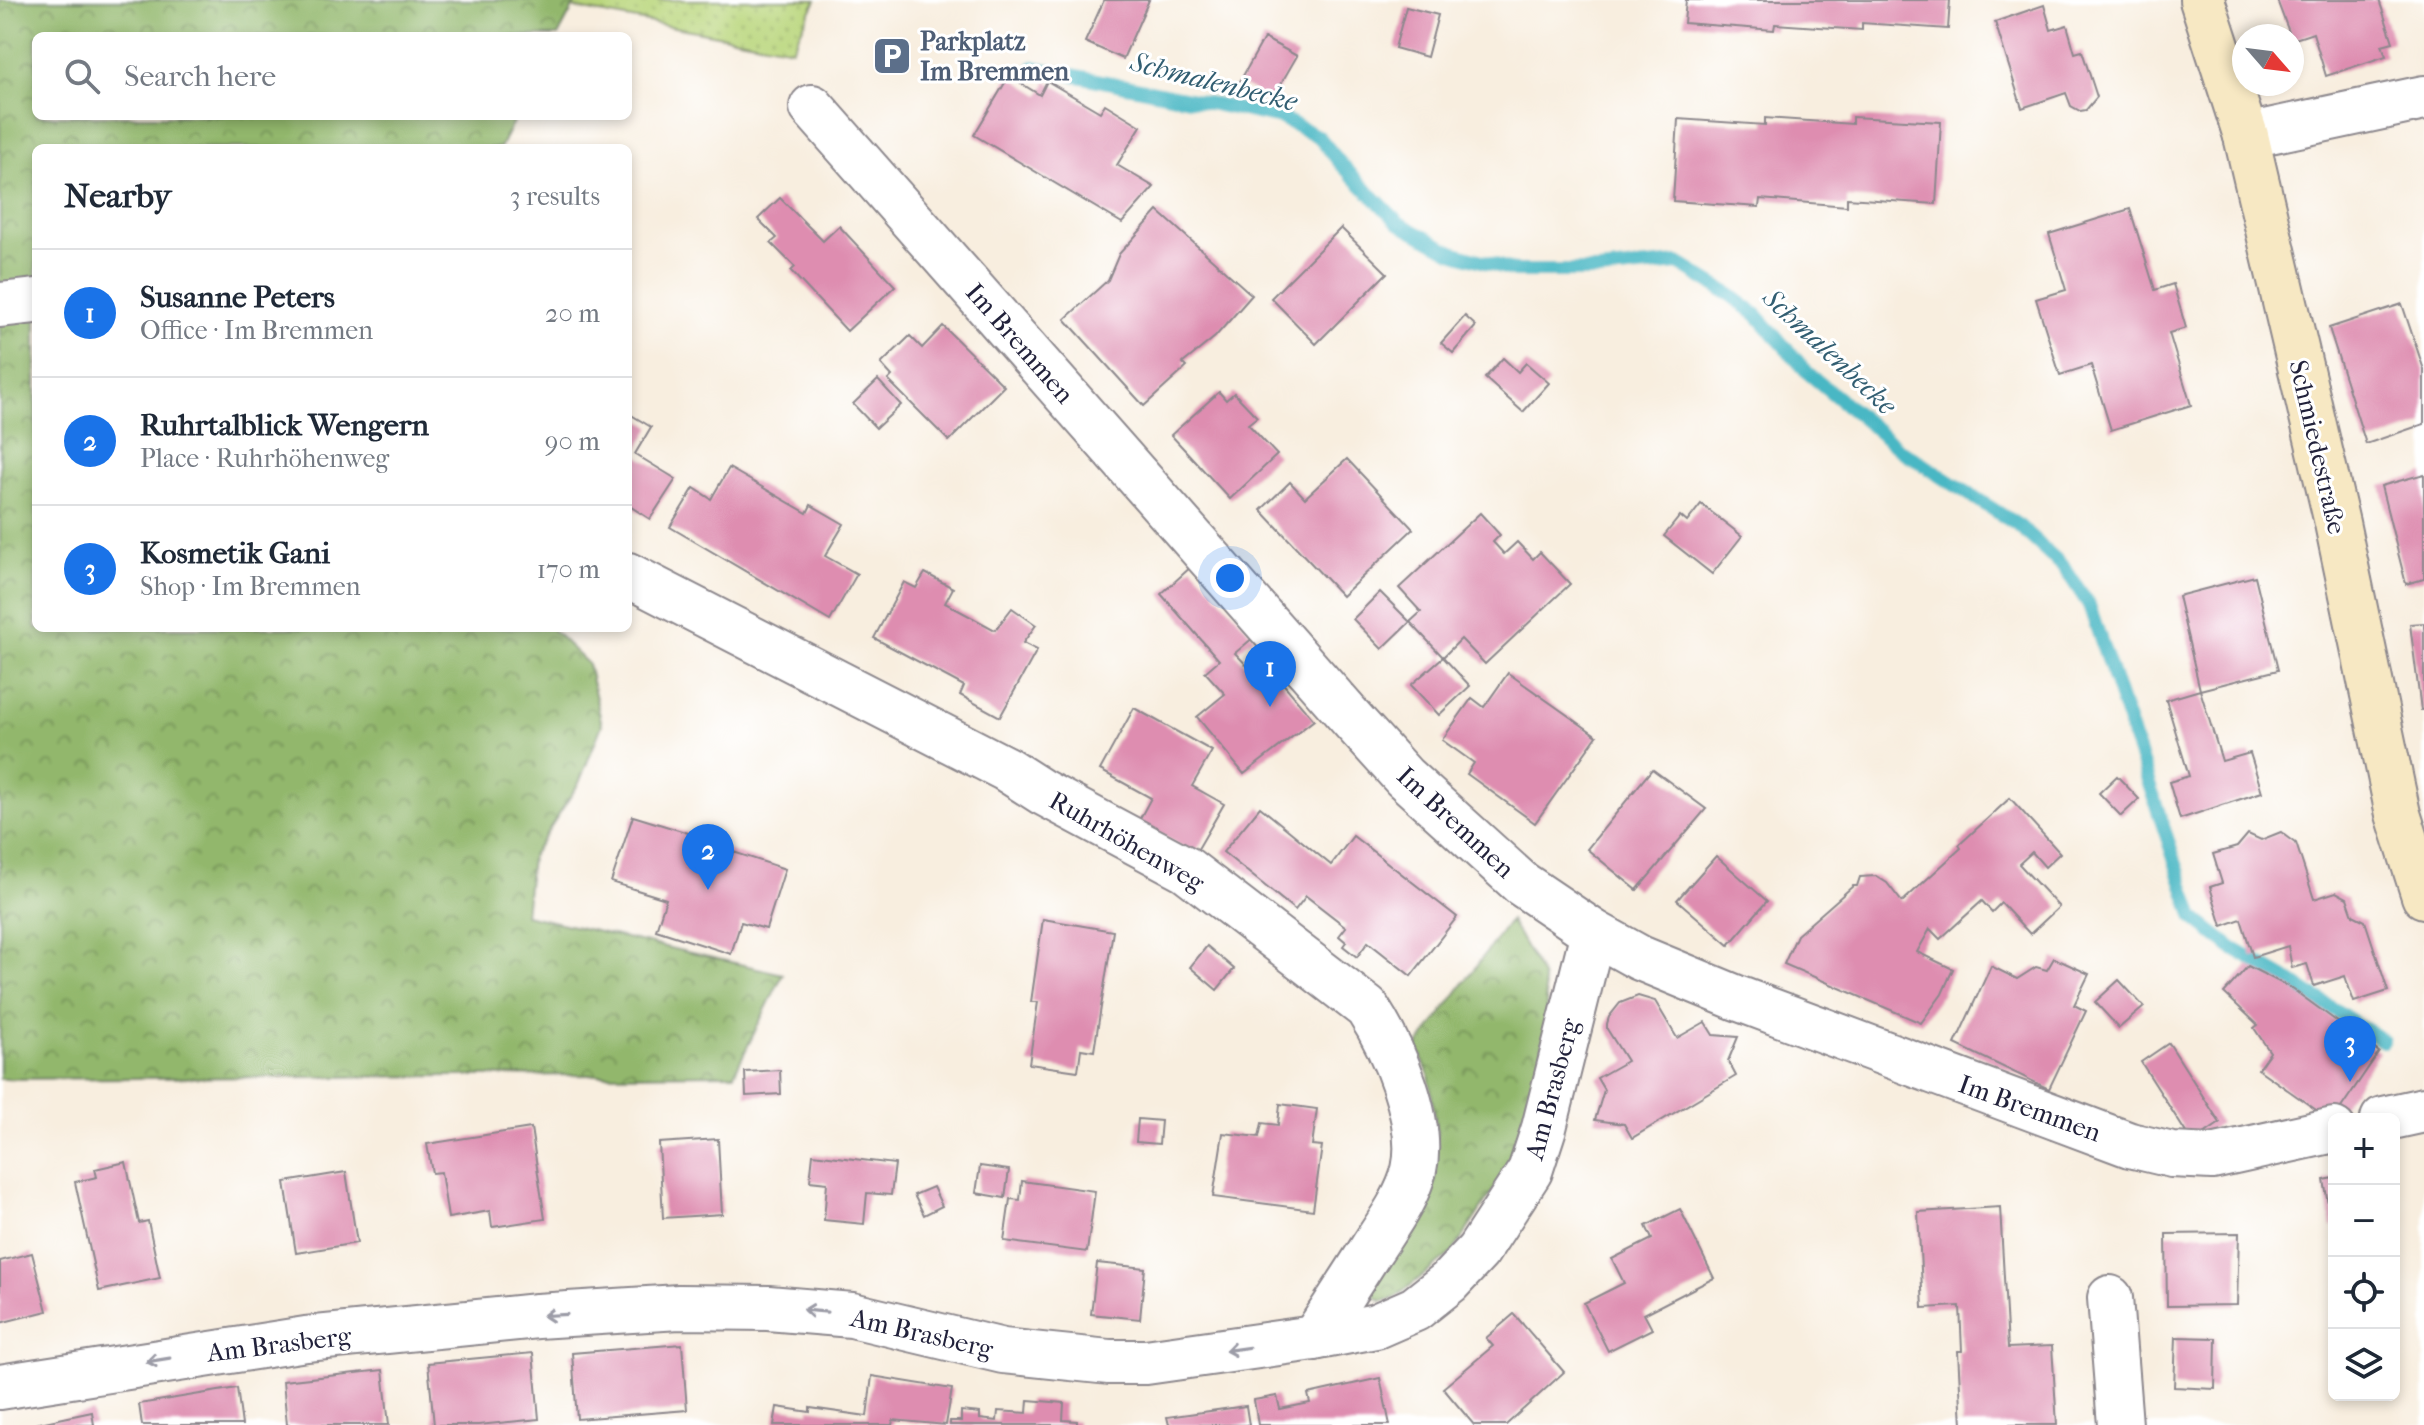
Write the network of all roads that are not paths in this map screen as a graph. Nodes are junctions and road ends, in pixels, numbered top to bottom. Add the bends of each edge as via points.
1 (2202, 0) edge
2 (2424, 98) edge
3 (812, 107) dead end
4 (2246, 136) junction
5 (32, 301) edge
6 (0, 305) edge
7 (632, 577) edge
8 (2424, 896) edge
9 (1593, 932) junction
10 (2424, 1110) edge
11 (2400, 1115) edge
12 (2328, 1131) edge
13 (2110, 1298) dead end
14 (1314, 1338) junction
15 (0, 1387) edge
16 (2120, 1425) edge

1 - 4 main road, Schmiedestraße
2 - 4 street
3 - 9 street, Im Bremmen via 1404,777 1522,884
4 - 8 main road, Schmiedestraße via 2337,523 2398,814
5 - 6 street
7 - 14 street, Ruhrhöhenweg via 1006,769 1186,869 1367,1008 1387,1038 1405,1088 1417,1153 1397,1210
9 - 12 street, Im Bremmen via 1640,958 1737,998 2130,1145 2212,1157
9 - 14 street, Am Brasberg via 1544,1128 1530,1171 1499,1221 1449,1282 1415,1309 1376,1326
10 - 11 street
13 - 16 street
14 -> 15 street, Am Brasberg via 1146,1362 1109,1362 1003,1351 852,1315 691,1307 306,1339

